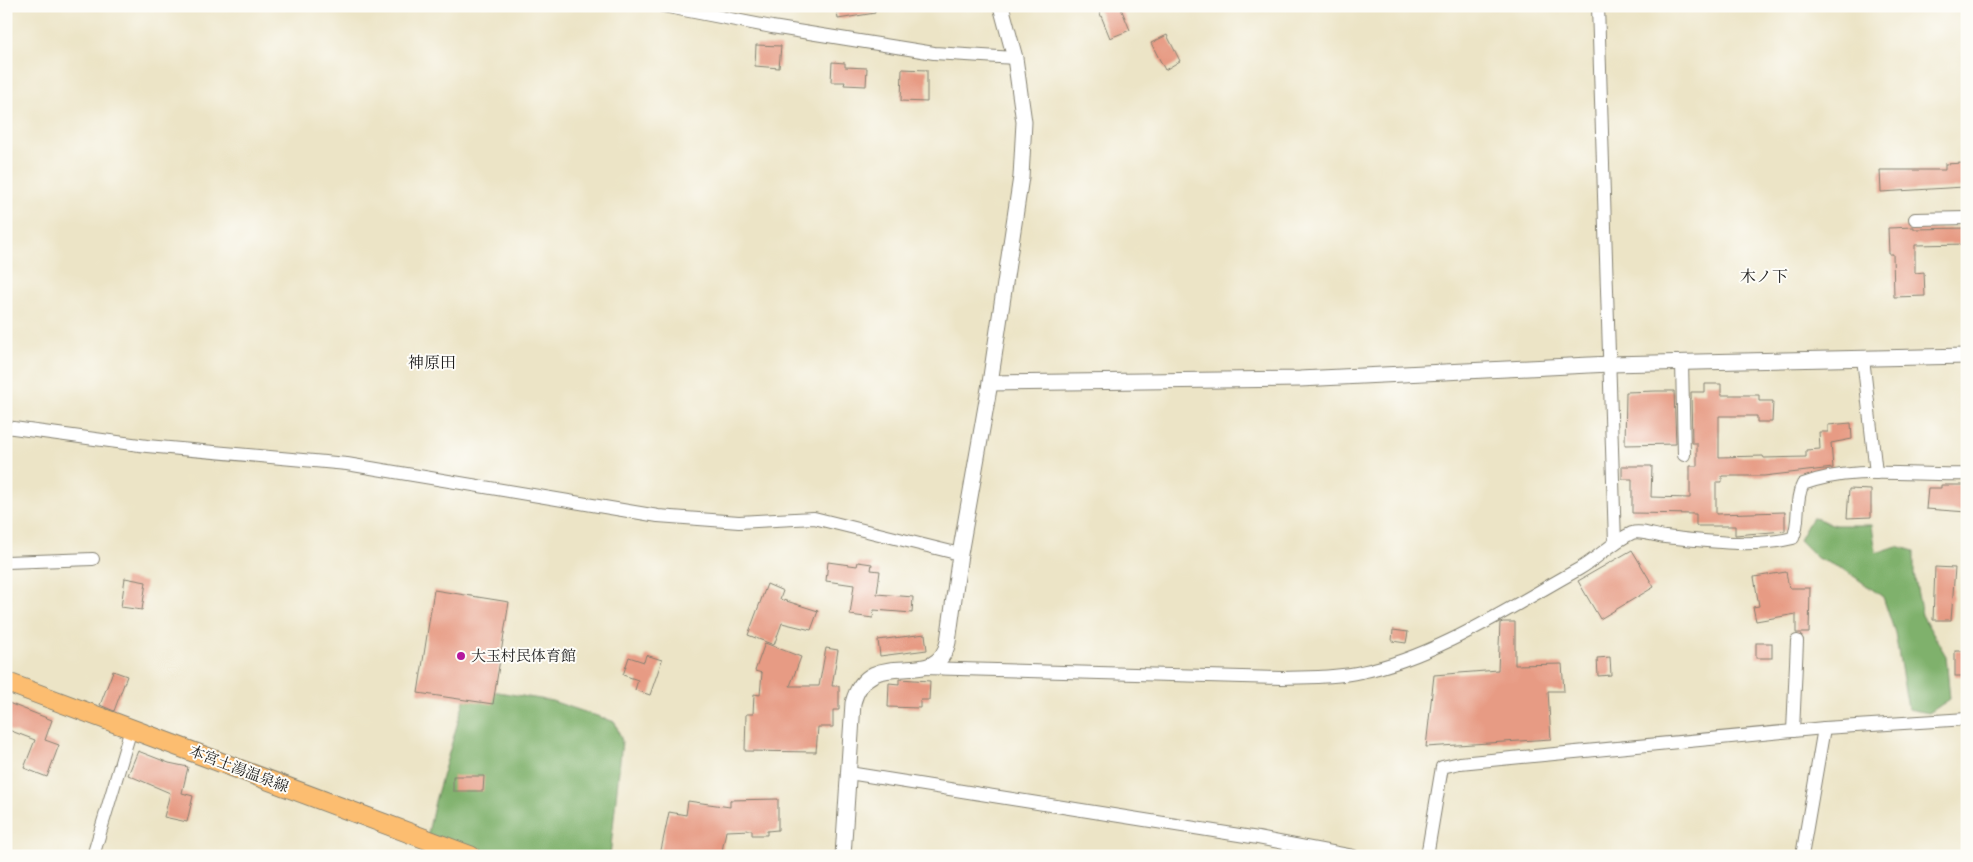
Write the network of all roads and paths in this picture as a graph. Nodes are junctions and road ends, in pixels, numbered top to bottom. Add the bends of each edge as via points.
1 (663, 6) edge
2 (1000, 6) edge
3 (1598, 6) edge
4 (1015, 58) junction
5 (1967, 218) edge
6 (1915, 219) dead end
7 (1967, 356) edge
8 (1863, 358) junction
9 (1682, 362) junction
10 (1610, 364) junction
11 (990, 383) junction
12 (6, 427) edge
13 (1684, 455) dead end
14 (1876, 473) junction
15 (1967, 474) edge
16 (1616, 543) junction
17 (960, 554) junction
18 (93, 559) dead end
19 (6, 562) edge
20 (1796, 641) dead end
21 (923, 668) junction
22 (6, 682) edge
23 (1967, 719) edge
24 (1824, 728) junction
25 (131, 729) junction
26 (1793, 731) junction
27 (849, 772) junction
28 (93, 856) edge
29 (471, 856) edge
30 (843, 856) edge
31 (1354, 856) edge
32 (1427, 856) edge
33 (1802, 856) edge

1 - 4 street via 934,52
2 - 4 street
3 - 10 street
4 - 11 street via 1024,122 1021,177
5 - 6 street
7 - 8 street
8 - 9 street
8 - 14 street
9 - 10 street
9 - 13 street
10 - 11 street via 1300,379
10 - 16 street
11 - 17 street
12 - 17 street via 148,446 347,464 658,516 739,522 814,518
14 - 15 street
14 - 16 street via 1836,476 1803,484 1798,492 1797,530 1793,538 1749,543 1634,532
16 - 21 street via 1592,561 1472,629 1414,656 1361,672 1282,678
17 - 21 street via 946,650 938,661
18 - 19 street
20 - 26 street
21 - 27 street via 874,673 861,683 853,703
22 - 25 main road, 本宮土湯温泉線
23 - 24 street
24 - 26 street
24 - 33 street
25 - 28 street
25 - 29 main road, 本宮土湯温泉線
26 - 32 street via 1442,767
27 - 30 street
27 - 31 street via 1249,836

